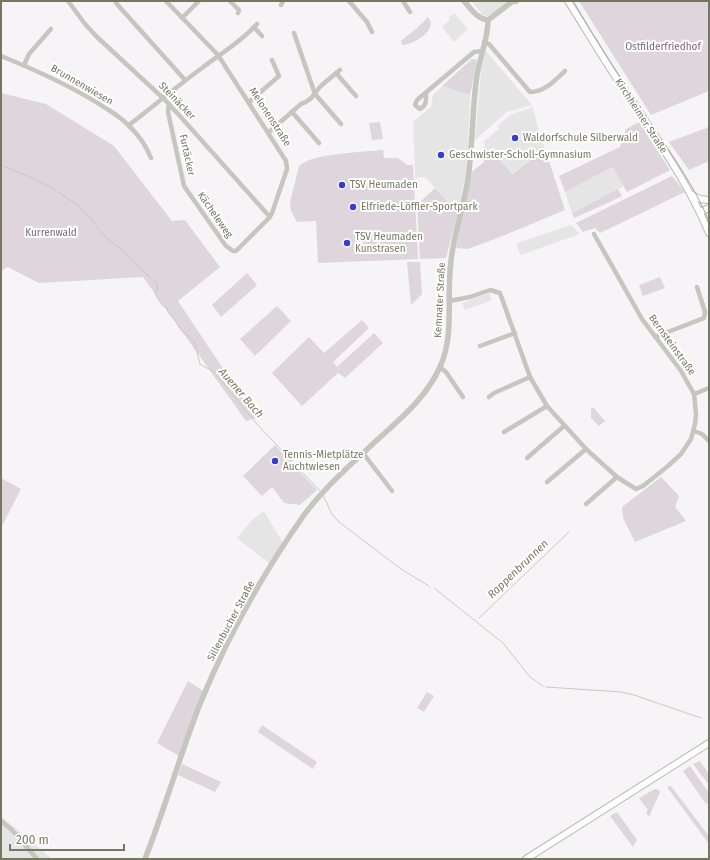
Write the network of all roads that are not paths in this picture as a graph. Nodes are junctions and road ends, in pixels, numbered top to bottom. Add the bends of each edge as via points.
1 (68, 1) edge
2 (166, 1) edge
3 (199, 1) edge
4 (230, 1) edge
5 (349, 1) edge
6 (403, 1) edge
7 (464, 1) edge
8 (515, 1) edge
9 (568, 1) edge
10 (116, 3) dead end
11 (410, 12) dead end
12 (238, 13) dead end
13 (182, 18) junction
14 (488, 20) junction
15 (50, 29) dead end
16 (372, 32) dead end
17 (294, 33) dead end
18 (262, 36) dead end
19 (484, 42) junction
20 (482, 51) junction
21 (218, 55) junction
22 (1, 56) edge
23 (272, 60) dead end
24 (24, 65) junction
25 (566, 71) dead end
26 (185, 80) junction
27 (426, 93) dead end
28 (315, 94) junction
29 (356, 96) dead end
30 (164, 99) junction
31 (249, 102) junction
32 (169, 104) junction
33 (292, 112) junction
34 (129, 124) junction
35 (341, 124) dead end
36 (269, 132) junction
37 (319, 143) dead end
38 (151, 158) dead end
39 (184, 186) joint
40 (691, 194) junction
41 (709, 201) edge
42 (709, 208) edge
43 (699, 210) junction
44 (270, 217) junction
45 (709, 233) edge
46 (594, 234) dead end
47 (234, 252) joint
48 (697, 287) dead end
49 (449, 301) junction
50 (515, 333) junction
51 (655, 337) junction
52 (480, 346) dead end
53 (440, 367) junction
54 (530, 377) junction
55 (709, 388) edge
56 (694, 394) junction
57 (463, 397) dead end
58 (489, 397) dead end
59 (547, 406) junction
60 (564, 426) junction
61 (392, 427) joint
62 (694, 431) junction
63 (504, 432) dead end
64 (709, 441) edge
65 (586, 449) junction
66 (363, 453) junction
67 (527, 458) dead end
68 (617, 477) junction
69 (547, 482) dead end
70 (392, 491) dead end
71 (586, 504) dead end
72 (709, 743) edge
73 (1, 821) edge
74 (36, 859) edge
75 (145, 859) edge
76 (526, 859) edge

1 - 30 street, Steinäcker via 96,36
2 - 13 street, Melonenstraße
3 - 13 street
4 - 12 street via 239,10
5 - 16 street
6 - 11 street
7 - 14 street via 478,16
8 - 14 street
9 - 40 main road, Kirchheimer Straße
10 - 26 street
13 - 21 street, Melonenstraße
14 - 19 street, Kemnater Straße
15 - 24 street via 28,54
17 - 28 street
18 - 21 street via 255,26 242,39
19 - 20 street, Kemnater Straße
19 - 25 street via 530,94 544,89
20 - 27 street via 474,52
20 - 49 street, Kemnater Straße via 475,90 466,192 451,259
21 - 26 street
21 - 31 street, Melonenstraße
22 - 24 street, Brunnenwiesen
23 - 31 street via 279,76
24 - 34 street, Brunnenwiesen via 83,94
26 - 30 street
28 - 29 street via 338,72
28 - 33 street
28 - 35 street
30 - 32 street, Steinäcker
30 - 34 street
31 - 36 street, Melonenstraße
32 - 39 street, Furtäcker via 168,112
32 - 44 street, Steinäcker
33 - 36 street
33 - 37 street
34 - 38 street, Brunnenwiesen
36 - 44 street, Melonenstraße via 285,157 287,165
39 - 47 street, Kächeleweg via 226,246
40 - 41 main road
40 - 43 main road, Kirchheimer Straße
41 - 43 main road
42 - 43 main road
43 - 45 main road, Kirchheimer Straße
44 - 47 street, Melonenstraße
46 - 51 street, Bernsteinstraße via 632,304
48 - 51 street via 705,312 704,318
49 - 50 street, Bernsteinstraße via 490,290 500,293
49 - 53 street, Kemnater Straße via 449,335
50 - 52 street
50 - 54 street, Bernsteinstraße
51 - 56 street, Bernsteinstraße via 681,371
53 - 57 street
53 - 61 street, Kemnater Straße via 423,394
54 - 58 street
54 - 59 street, Bernsteinstraße
55 - 56 street
56 - 62 street, Bernsteinstraße
59 - 60 street, Bernsteinstraße
59 - 63 street
60 - 65 street, Bernsteinstraße
60 - 67 street
61 - 66 street, Sillenbucher Straße
62 - 64 street
62 - 68 street, Bernsteinstraße via 681,454 643,486 636,489
65 - 68 street, Bernsteinstraße
65 - 69 street
66 - 70 street
66 - 75 street, Sillenbucher Straße via 339,474 298,525 262,582 221,658 200,705
68 - 71 street
72 - 76 main road
73 - 74 street

